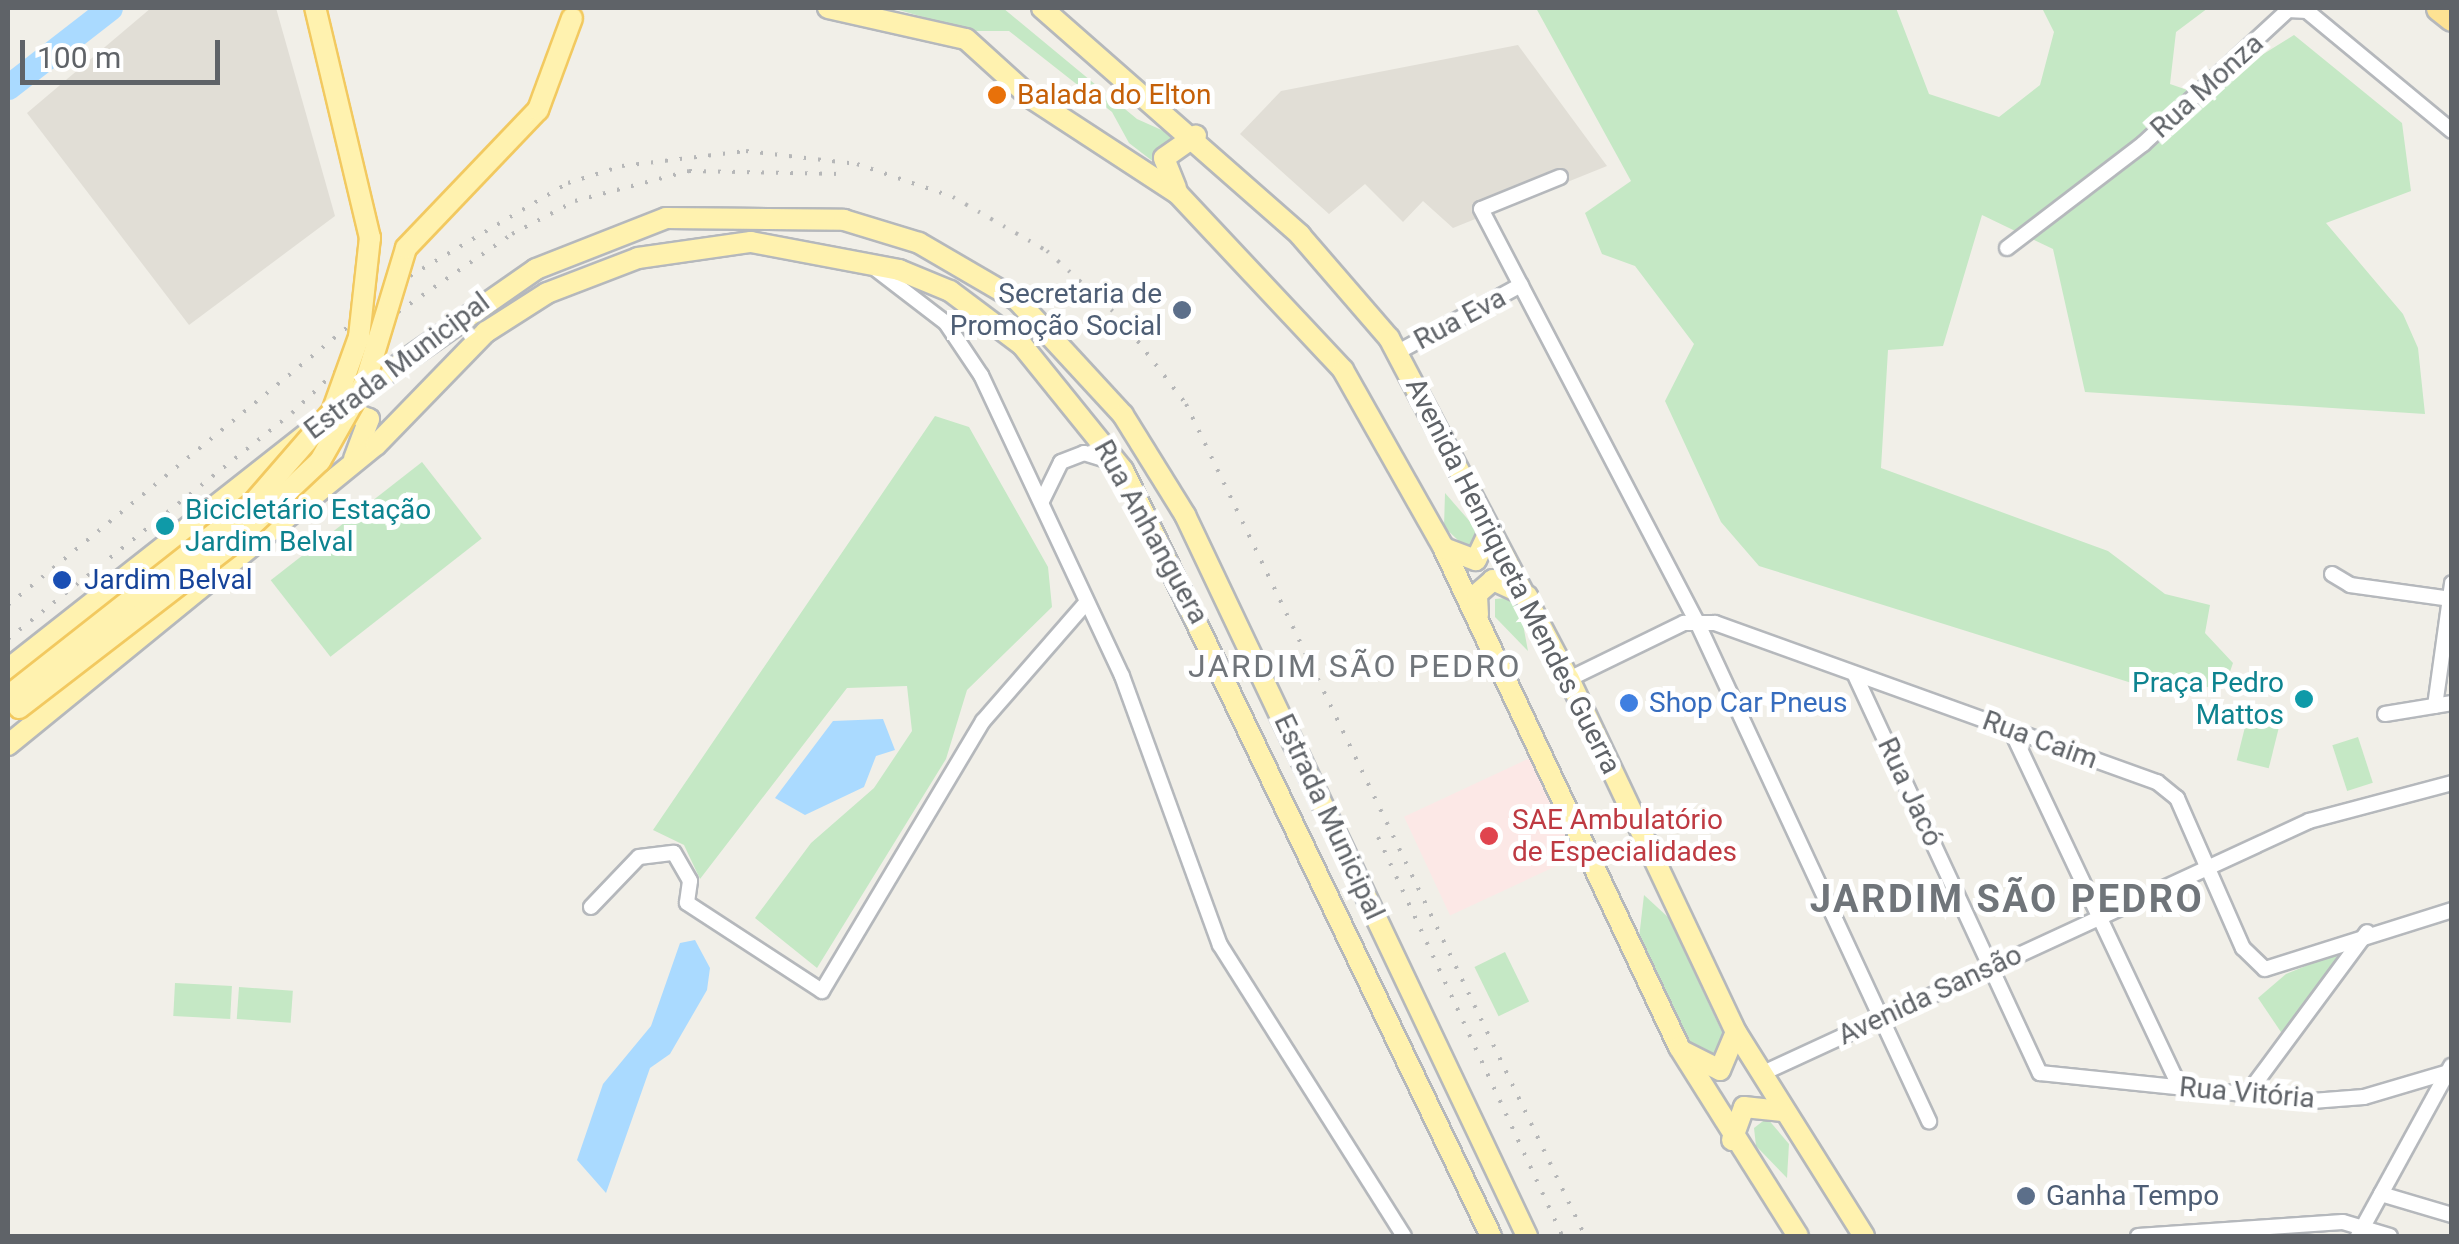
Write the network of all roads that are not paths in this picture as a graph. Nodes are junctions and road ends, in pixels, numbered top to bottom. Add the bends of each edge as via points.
1 (315, 8) edge
2 (828, 8) edge
3 (1042, 8) edge
4 (2439, 8) edge
5 (858, 9) edge
6 (574, 12) edge
7 (2452, 18) edge
8 (2452, 131) edge
9 (1196, 136) junction
10 (1560, 178) dead end
11 (1178, 194) junction
12 (2008, 248) dead end
13 (862, 260) junction
14 (1522, 285) junction
15 (1398, 352) junction
16 (340, 408) junction
17 (347, 468) junction
18 (1123, 470) junction
19 (1042, 502) junction
20 (1490, 530) junction
21 (1442, 547) junction
22 (2332, 574) dead end
23 (2452, 583) edge
24 (1528, 597) junction
25 (2448, 599) edge
26 (1085, 604) junction
27 (1696, 620) junction
28 (1478, 621) junction
29 (8, 669) edge
30 (1855, 675) junction
31 (1569, 678) junction
32 (2452, 703) edge
33 (2435, 706) junction
34 (11, 707) edge
35 (2386, 714) dead end
36 (2010, 728) junction
37 (8, 745) edge
38 (2452, 783) edge
39 (2210, 870) junction
40 (591, 907) dead end
41 (2452, 910) edge
42 (2100, 917) junction
43 (2368, 931) junction
44 (1990, 966) junction
45 (1879, 1019) junction
46 (1736, 1032) junction
47 (1679, 1048) junction
48 (2450, 1069) edge
49 (2040, 1073) joint
50 (1761, 1074) junction
51 (2179, 1086) junction
52 (2251, 1089) junction
53 (1783, 1111) junction
54 (1928, 1121) dead end
55 (1732, 1140) junction
56 (2380, 1194) junction
57 (2452, 1215) edge
58 (2361, 1230) edge
59 (1404, 1236) edge
60 (1492, 1236) edge
61 (1527, 1236) edge
62 (1798, 1236) edge
63 (1864, 1236) edge
64 (2138, 1236) edge
65 (2390, 1236) edge

1 - 34 main road, bridge via 370,238 359,337 332,412 253,503
2 - 5 main road
3 - 9 main road, Avenida Henriqueta Mendes Guerra
4 - 7 highway
5 - 11 main road via 966,38 1030,97
6 - 34 main road, bridge via 538,110 406,248 366,380 320,461 232,544
8 - 12 street, Rua Monza via 2306,11 2288,10 2143,144
9 - 11 main road via 1164,158
9 - 15 main road, Avenida Henriqueta Mendes Guerra via 1344,281
10 - 14 street via 1481,209
11 - 21 main road via 1343,370
13 - 17 main road, Rua Anhanguera via 751,242 608,266 500,321
13 - 18 main road, Rua Anhanguera via 950,291 1001,327 1049,371
13 - 19 street via 958,338
14 - 15 street, Rua Eva
14 - 27 street
15 - 20 main road, Avenida Henriqueta Mendes Guerra
16 - 17 main road via 369,419
16 - 29 main road, Estrada Municipal
16 - 61 main road, Estrada Municipal via 445,324 536,269 666,218 844,220 919,243 988,280 1084,366 1186,516
17 - 37 main road, Rua Anhanguera
18 - 19 street via 1094,454 1071,456 1048,476
18 - 60 main road, Rua Anhanguera
19 - 26 street
20 - 21 main road via 1472,561
20 - 24 main road, Avenida Henriqueta Mendes Guerra
21 - 28 main road
22 - 25 street via 2350,585
23 - 25 street
24 - 28 main road via 1510,583 1488,582 1477,594
24 - 31 main road, Avenida Henriqueta Mendes Guerra
25 - 33 street
26 - 40 street via 983,721 822,990 687,903 690,881 674,853 640,857
26 - 59 street via 1144,730 1228,962
27 - 30 street, Rua Caim
27 - 31 street
27 - 45 street
28 - 47 main road
30 - 36 street, Rua Caim
30 - 44 street, Rua Jacó
31 - 46 main road, Avenida Henriqueta Mendes Guerra
32 - 33 street
33 - 35 street
36 - 39 street, Rua Caim via 2164,785
36 - 42 street
38 - 39 street, Avenida Sansão via 2328,813
39 - 42 street, Avenida Sansão
39 - 43 street, Rua Caim via 2250,958 2265,969
41 - 43 street
42 - 44 street, Avenida Sansão
42 - 51 street
43 - 52 street
44 - 45 street, Avenida Sansão
44 - 49 street, Rua Jacó
45 - 50 street, Avenida Sansão
45 - 54 street
46 - 47 main road via 1720,1070
46 - 50 main road, Avenida Henriqueta Mendes Guerra
47 - 55 main road
48 - 52 street, Rua Vitória via 2364,1098 2312,1100
48 - 56 street
49 - 51 street, Rua Vitória
50 - 53 main road, Avenida Henriqueta Mendes Guerra
51 - 52 street, Rua Vitória
53 - 55 main road via 1744,1107
53 - 63 main road, Avenida Henriqueta Mendes Guerra
55 - 62 main road
56 - 57 street
56 - 58 street
58 - 64 street
58 - 65 street

